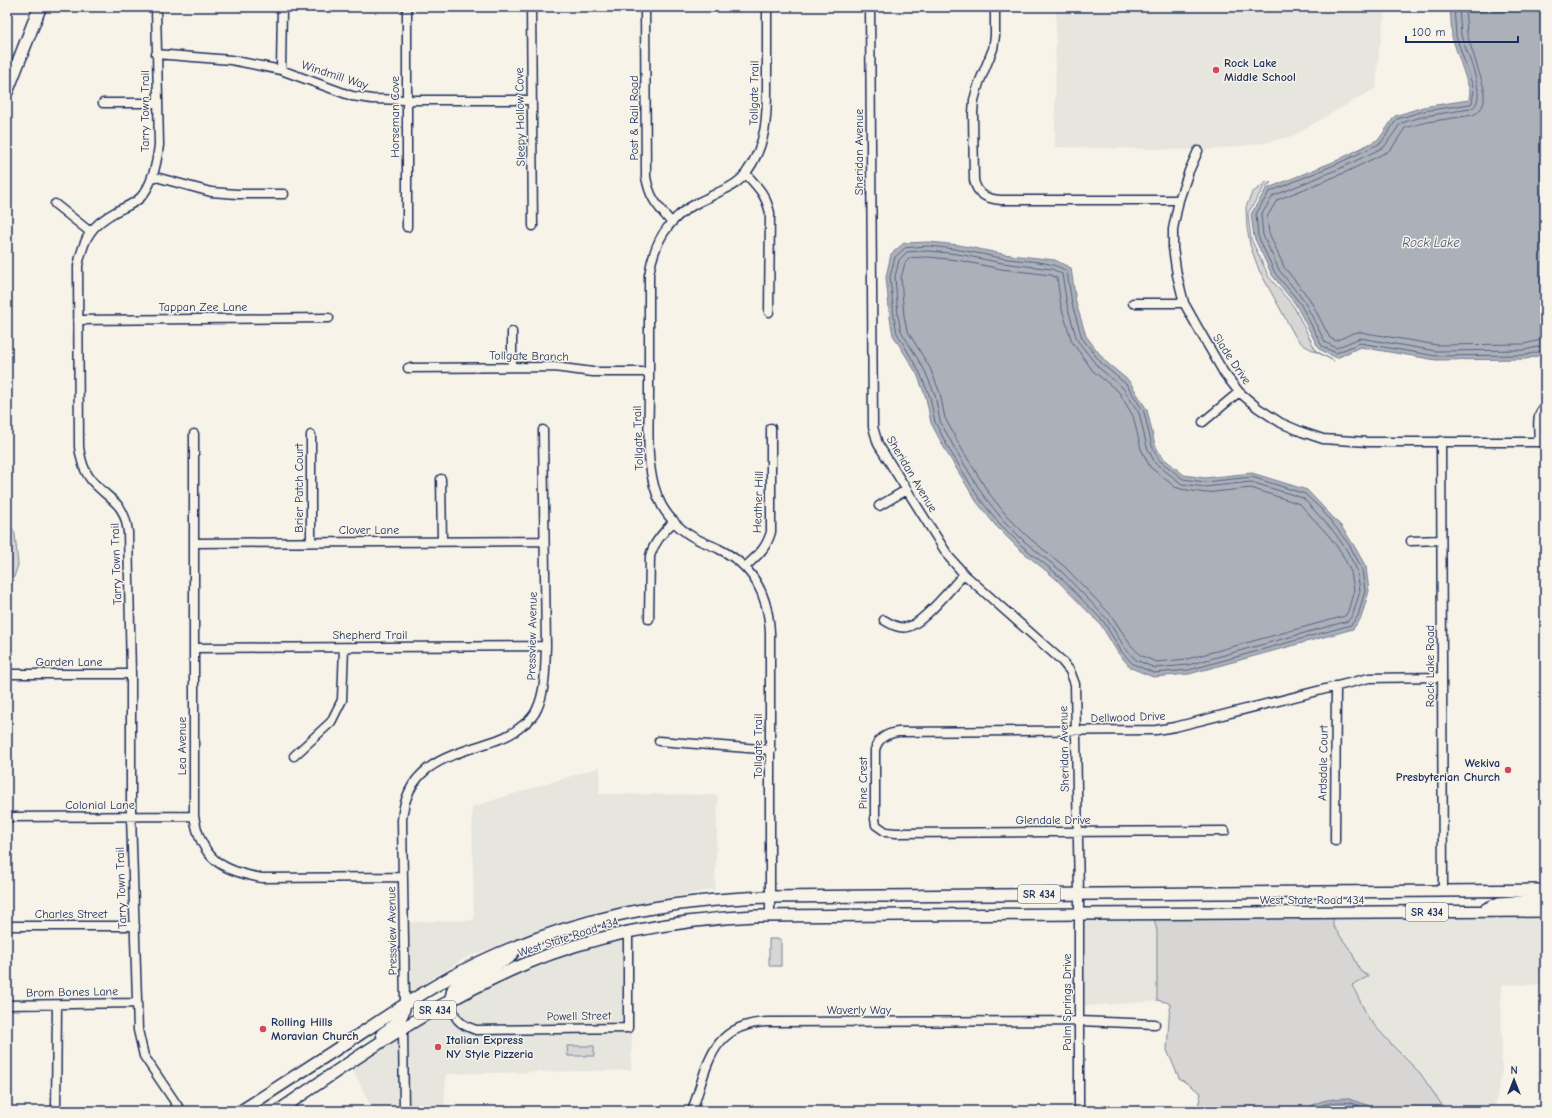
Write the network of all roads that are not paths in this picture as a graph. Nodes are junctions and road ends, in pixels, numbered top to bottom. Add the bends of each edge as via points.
1 (40, 7) edge
2 (156, 7) edge
3 (282, 7) edge
4 (407, 7) edge
5 (531, 7) edge
6 (646, 7) edge
7 (767, 7) edge
8 (870, 7) edge
9 (995, 7) edge
10 (156, 54) junction
11 (281, 70) junction
12 (7, 91) edge
13 (407, 100) junction
14 (531, 100) junction
15 (103, 103) dead end
16 (158, 103) junction
17 (1198, 151) dead end
18 (746, 174) junction
19 (152, 176) junction
20 (284, 194) dead end
21 (1179, 200) junction
22 (55, 204) dead end
23 (671, 222) junction
24 (533, 226) dead end
25 (407, 227) dead end
26 (89, 231) junction
27 (1133, 303) dead end
28 (1184, 303) junction
29 (769, 312) dead end
30 (329, 318) dead end
31 (78, 320) junction
32 (512, 332) dead end
33 (512, 367) junction
34 (408, 368) dead end
35 (649, 372) junction
36 (1239, 392) junction
37 (1545, 407) edge
38 (1203, 422) dead end
39 (771, 428) dead end
40 (543, 430) dead end
41 (194, 434) dead end
42 (311, 435) dead end
43 (1441, 441) junction
44 (1542, 442) edge
45 (441, 479) dead end
46 (906, 490) junction
47 (879, 506) dead end
48 (674, 522) junction
49 (1441, 540) junction
50 (442, 541) junction
51 (544, 541) junction
52 (1411, 541) dead end
53 (311, 542) junction
54 (194, 543) junction
55 (745, 567) junction
56 (964, 574) junction
57 (649, 619) dead end
58 (884, 620) dead end
59 (546, 646) junction
60 (194, 648) junction
61 (344, 648) junction
62 (7, 674) edge
63 (131, 674) junction
64 (1441, 677) junction
65 (1336, 686) junction
66 (1076, 731) junction
67 (882, 737) joint
68 (659, 740) dead end
69 (770, 750) junction
70 (294, 756) dead end
71 (131, 816) junction
72 (194, 816) junction
73 (7, 817) edge
74 (881, 829) joint
75 (1225, 831) dead end
76 (1078, 832) junction
77 (1335, 841) dead end
78 (403, 877) junction
79 (1545, 890) edge
80 (1443, 891) junction
81 (1079, 894) junction
82 (769, 897) junction
83 (1545, 900) edge
84 (1482, 911) junction
85 (1545, 911) edge
86 (1079, 914) junction
87 (770, 916) junction
88 (7, 926) edge
89 (135, 926) junction
90 (628, 932) junction
91 (519, 945) junction
92 (450, 1002) junction
93 (136, 1004) junction
94 (405, 1004) junction
95 (7, 1005) edge
96 (57, 1005) junction
97 (1079, 1021) junction
98 (1155, 1024) dead end
99 (403, 1029) junction
100 (352, 1060) junction
101 (56, 1111) edge
102 (181, 1111) edge
103 (241, 1111) edge
104 (278, 1111) edge
105 (404, 1111) edge
106 (692, 1111) edge
107 (1079, 1111) edge

1 - 12 highway
2 - 10 street, Tarry Town Trail
3 - 11 street
4 - 13 street, Horseman Cove
5 - 14 street, Sleepy Hollow Cove
6 - 23 street, Post & Rail Road via 646,177 654,202
7 - 18 street, Tollgate Trail via 767,121 761,144
8 - 46 street, Sheridan Avenue via 873,427 878,444
9 - 21 street via 993,49 979,83 973,113 974,180 981,194 989,199 1000,200
10 - 11 street, Windmill Way via 231,60
10 - 16 street, Tarry Town Trail
11 - 13 street, Windmill Way via 352,96
13 - 14 street, Windmill Way
13 - 25 street, Horseman Cove
14 - 24 street, Sleepy Hollow Cove
15 - 16 street
16 - 19 street, Tarry Town Trail via 159,145
17 - 21 street, Slade Drive
18 - 23 street, Tollgate Trail via 724,190 698,202
18 - 29 street via 768,201
19 - 20 street via 211,192
19 - 26 street, Tarry Town Trail via 141,197
21 - 28 street, Slade Drive via 1173,229 1173,248
22 - 26 street
23 - 35 street, Tollgate Trail via 657,244 651,260
26 - 31 street, Tarry Town Trail via 78,266
27 - 28 street
28 - 36 street, Slade Drive via 1215,357
30 - 31 street, Tappan Zee Lane
31 - 63 street, Tarry Town Trail via 81,462 94,483 123,510 128,532
32 - 33 street
33 - 34 street, Tollgate Branch
33 - 35 street, Tollgate Branch via 554,367 593,372
35 - 48 street, Tollgate Trail via 651,475 660,502
36 - 38 street
36 - 43 street, Slade Drive via 1281,423 1323,439 1368,442
37 - 44 street via 1539,416
39 - 55 street, Heather Hill via 771,532 762,552
40 - 51 street, Pressview Avenue
41 - 54 street, Lea Avenue
42 - 53 street, Brier Patch Court
43 - 44 street, Slade Drive
43 - 49 street, Rock Lake Road
45 - 50 street
46 - 47 street
46 - 56 street, Sheridan Avenue via 949,557
48 - 55 street, Tollgate Trail via 695,539 719,549
48 - 57 street via 659,537 650,556
49 - 52 street
49 - 64 street, Rock Lake Road
50 - 51 street, Clover Lane
50 - 53 street, Clover Lane
51 - 59 street, Pressview Avenue
53 - 54 street, Clover Lane
54 - 60 street, Lea Avenue
55 - 69 street, Tollgate Trail via 754,577 765,599 770,621
56 - 58 street via 915,625 906,628
56 - 66 street, Sheridan Avenue via 1061,660 1070,671 1075,684
59 - 61 street, Shepherd Trail
59 - 78 street, Pressview Avenue via 542,694 530,719 504,737 438,761 413,783 403,806
60 - 61 street, Shepherd Trail
60 - 72 street, Lea Avenue
61 - 70 street via 342,700 331,722
62 - 63 street, Garden Lane
63 - 71 street, Tarry Town Trail
64 - 65 street, Dellwood Drive via 1369,678
64 - 80 street, Rock Lake Road
65 - 66 street, Dellwood Drive via 1175,727 1156,730
65 - 77 street, Ardsdale Court
66 - 67 street, Dellwood Drive via 898,732
66 - 76 street, Sheridan Avenue
67 - 74 street, Pine Crest via 875,750 875,819 876,825
68 - 69 street
69 - 82 street, Tollgate Trail
71 - 72 street, Colonial Lane
71 - 73 street, Colonial Lane
71 - 89 street, Tarry Town Trail
72 - 78 street, Lea Avenue via 200,839 210,854 225,868 242,874 262,878
74 - 76 street, Glendale Drive via 896,833
75 - 76 street, Glendale Drive
76 - 81 street, Sheridan Avenue
78 - 94 street, Pressview Avenue
79 - 80 main road, SR 434
80 - 81 main road, SR 434
81 - 82 main road, SR 434
81 - 86 street, Palm Springs Drive
82 - 87 street, Tollgate Trail
82 - 91 main road, SR 434 via 696,901 633,911 577,925
83 - 84 main road via 1499,903
84 - 85 main road, West State Road 434 / SR 434
84 - 86 main road, West State Road 434 / SR 434
86 - 87 main road, West State Road 434 / SR 434
86 - 97 street, Palm Springs Drive
87 - 90 main road, West State Road 434 / SR 434 via 694,920
88 - 89 street, Charles Street
89 - 93 street, Tarry Town Trail
90 - 92 main road, West State Road 434 / SR 434 via 606,936 526,964 481,984
90 - 92 street, Powell Street via 628,1028 476,1030 464,1026 455,1017
91 - 92 main road via 509,958 459,984 453,989
91 - 94 main road, SR 434 via 460,972
92 - 99 main road, West State Road 434 / SR 434
93 - 96 street, Brom Bones Lane
93 - 102 street, Tarry Town Trail via 144,1056
94 - 100 main road via 404,1015 393,1027 363,1046
94 - 103 main road, SR 434
95 - 96 street, Brom Bones Lane
96 - 101 street
97 - 98 street
97 - 106 street, Waverly Way via 768,1022 746,1026 732,1031 721,1039 712,1053
97 - 107 street, Palm Springs Drive
99 - 100 main road, West State Road 434 / SR 434
99 - 105 street
100 - 104 main road, West State Road 434 / SR 434

